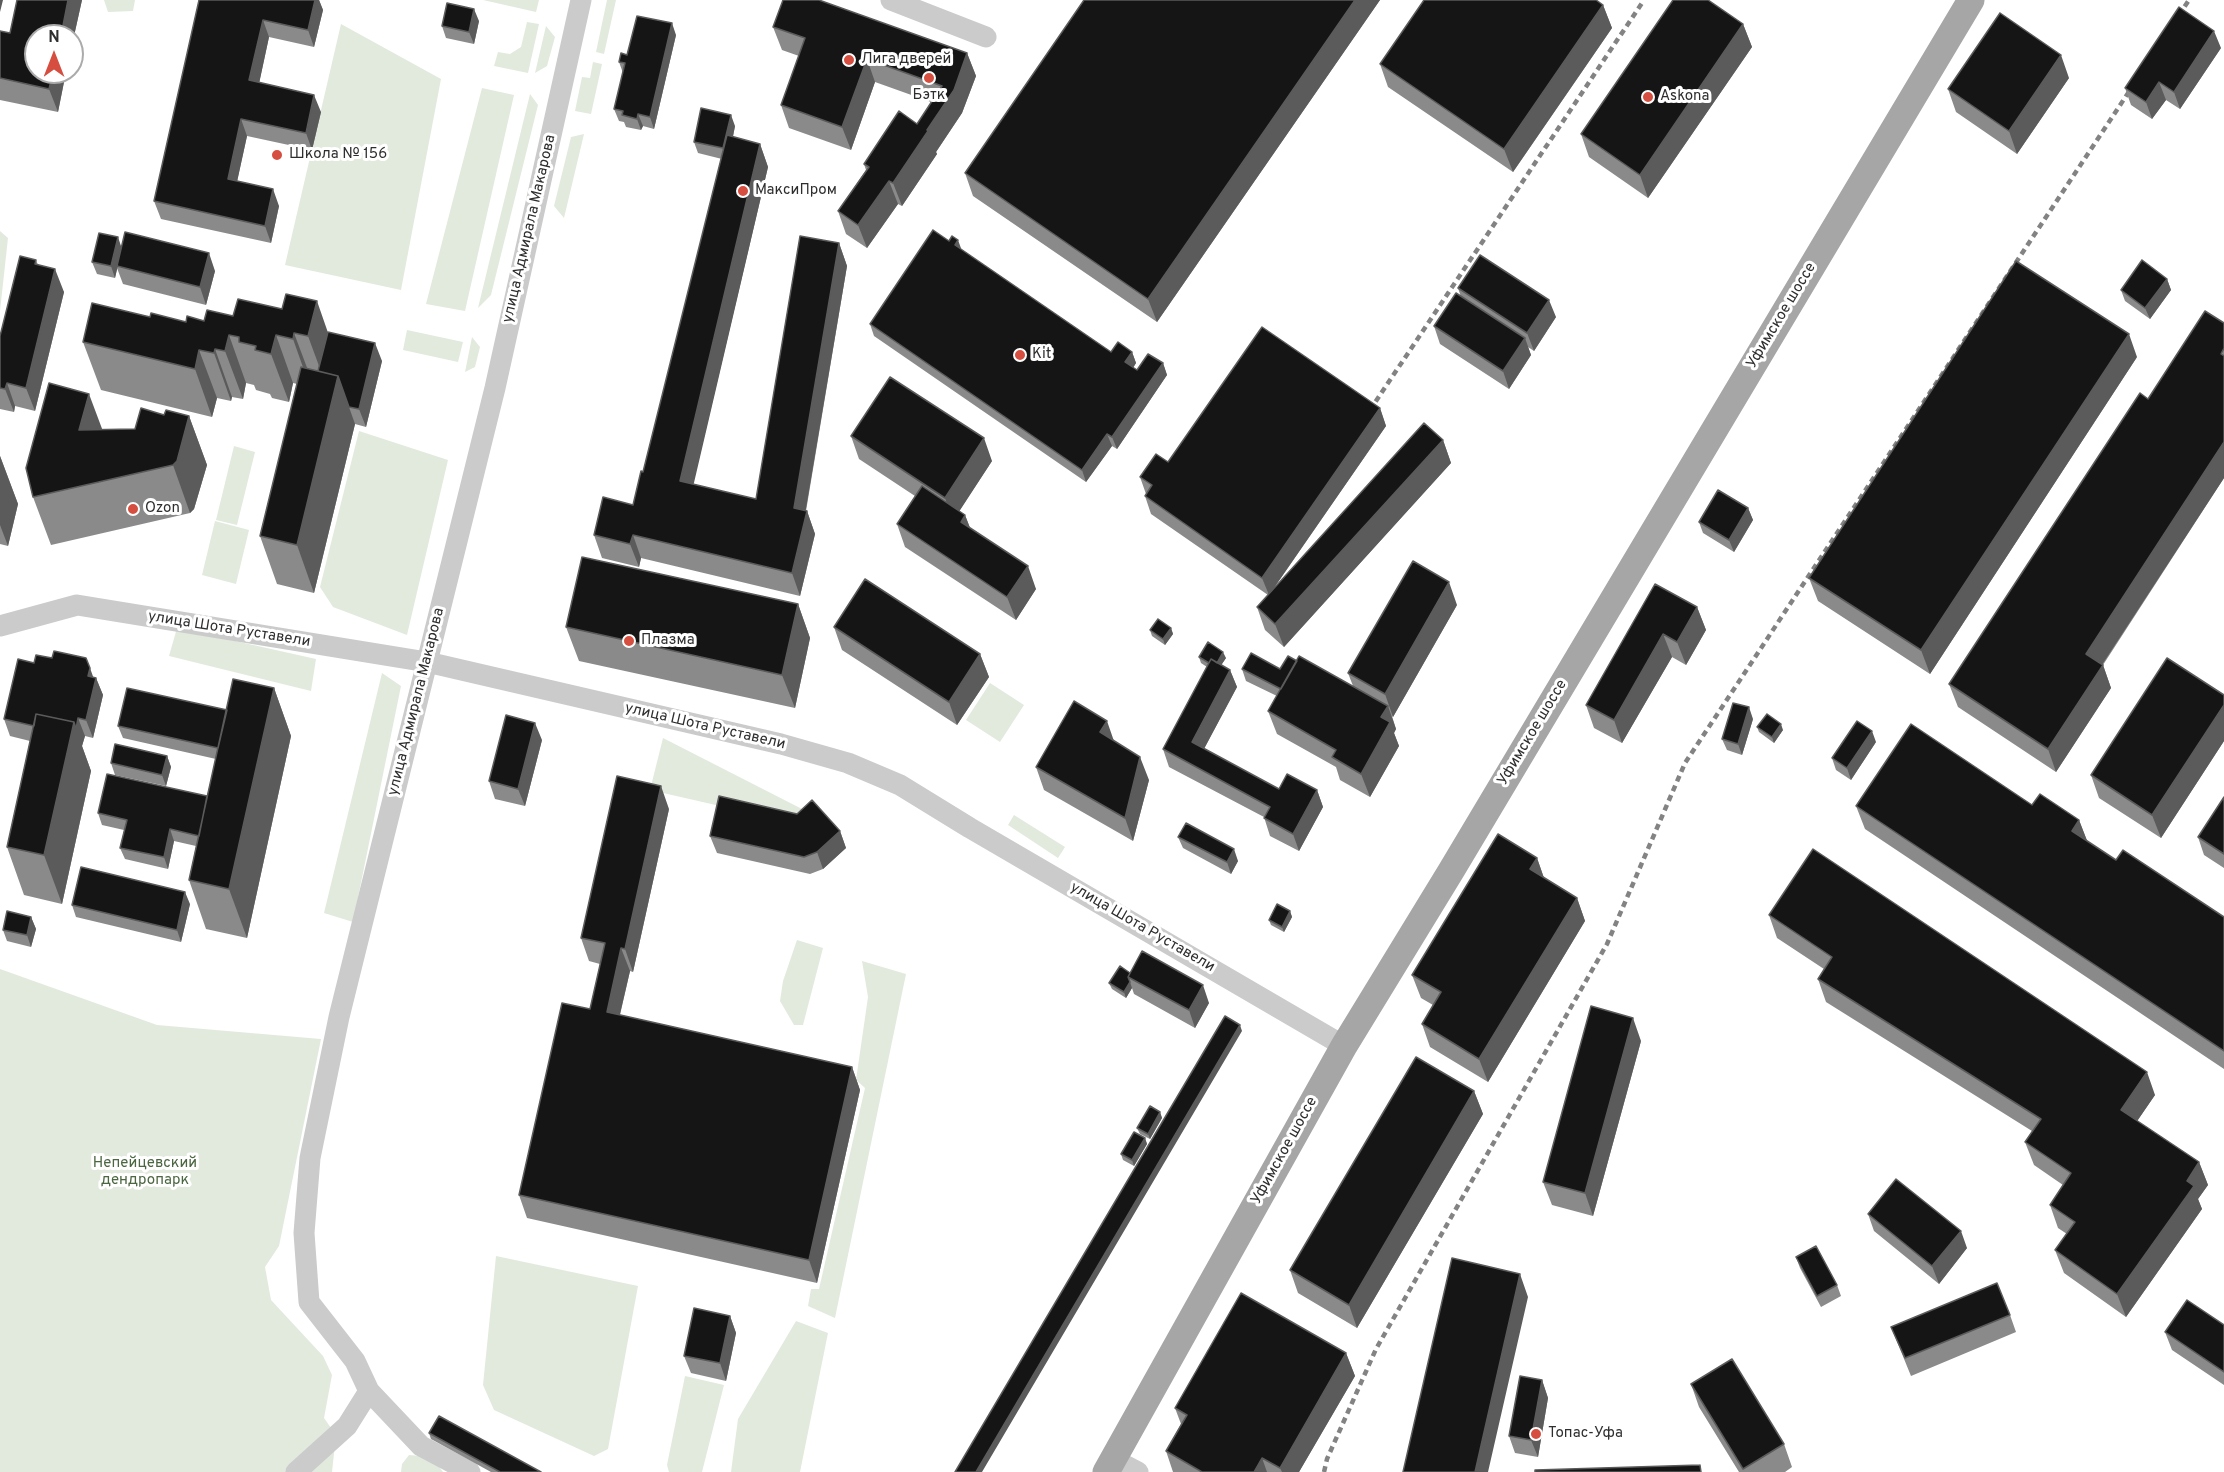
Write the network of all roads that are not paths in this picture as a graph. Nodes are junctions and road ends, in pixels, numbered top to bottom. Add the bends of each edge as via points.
1 (581, 0) edge
2 (891, 0) edge
3 (1971, 0) edge
4 (986, 37) dead end
5 (0, 626) edge
6 (427, 662) junction
7 (1344, 1046) junction
8 (369, 1391) junction
9 (1109, 1465) edge
10 (296, 1472) edge
11 (470, 1472) edge
12 (1138, 1472) edge

1 - 6 street, улица Адмирала Макарова via 495,388
2 - 4 street
3 - 7 main road, Уфимское шоссе
5 - 6 street, улица Шота Руставели via 76,604
6 - 7 street, улица Шота Руставели via 781,744 871,771
6 - 8 street, улица Адмирала Макарова via 339,1017 310,1158 304,1233 309,1302 355,1361
7 - 9 main road, Уфимское шоссе
8 - 10 street via 347,1426
8 - 11 street, улица Адмирала Макарова via 421,1446
9 - 12 street

